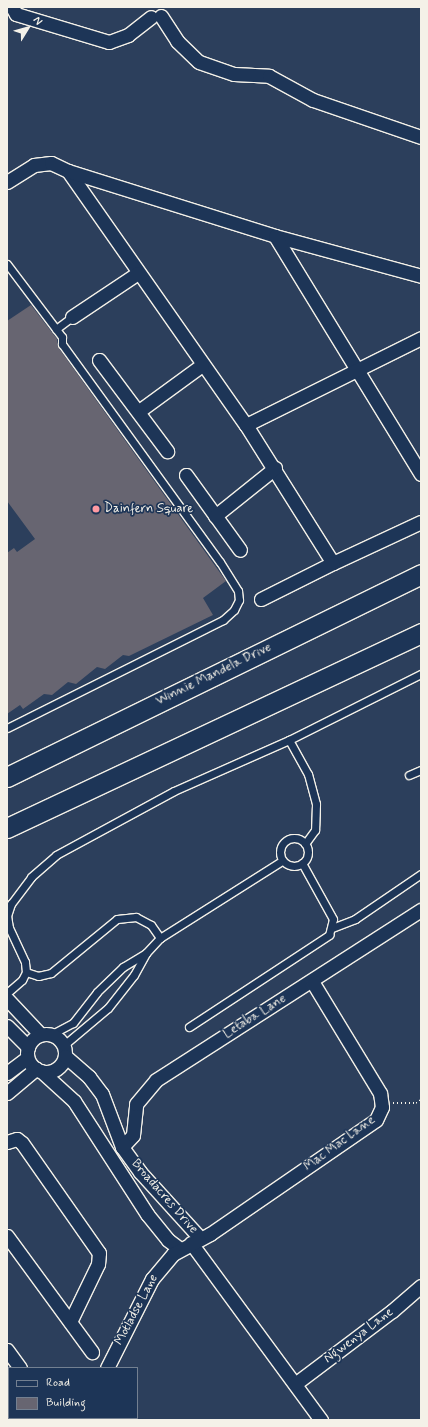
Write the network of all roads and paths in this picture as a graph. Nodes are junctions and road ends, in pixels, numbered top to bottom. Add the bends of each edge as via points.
1 (12, 7) edge
2 (156, 12) edge
3 (421, 137) edge
4 (68, 171) junction
5 (7, 182) edge
6 (275, 236) junction
7 (7, 264) edge
8 (138, 272) junction
9 (421, 276) edge
10 (72, 317) joint
11 (56, 329) junction
12 (421, 338) edge
13 (99, 360) dead end
14 (202, 365) junction
15 (358, 371) junction
16 (139, 411) junction
17 (246, 425) junction
18 (167, 451) dead end
19 (275, 468) junction
20 (421, 474) edge
21 (186, 476) dead end
22 (215, 516) junction
23 (421, 522) edge
24 (240, 550) dead end
25 (333, 563) junction
26 (421, 574) edge
27 (261, 599) dead end
28 (421, 634) edge
29 (421, 674) edge
30 (7, 728) edge
31 (289, 740) junction
32 (421, 770) edge
33 (409, 775) dead end
34 (7, 777) edge
35 (7, 828) edge
36 (304, 844) junction
37 (282, 861) junction
38 (302, 864) junction
39 (421, 874) edge
40 (421, 910) edge
41 (332, 928) junction
42 (160, 938) junction
43 (146, 953) junction
44 (26, 972) junction
45 (312, 981) junction
46 (7, 992) edge
47 (7, 999) edge
48 (7, 1026) edge
49 (189, 1027) dead end
50 (46, 1034) junction
51 (64, 1051) junction
52 (27, 1052) junction
53 (38, 1070) junction
54 (7, 1073) edge
55 (7, 1093) edge
56 (421, 1100) edge
57 (382, 1101) junction
58 (7, 1142) edge
59 (122, 1148) junction
60 (7, 1236) edge
61 (191, 1244) junction
62 (421, 1286) edge
63 (70, 1322) junction
64 (7, 1350) edge
65 (92, 1352) dead end
66 (19, 1367) edge
67 (108, 1367) edge
68 (295, 1384) junction
69 (321, 1420) edge

1 - 2 street via 16,14 109,42 128,35
2 - 3 street via 177,41 199,62 234,74 269,76 327,106
4 - 5 street via 51,163 43,163 34,165
4 - 6 street
4 - 8 street
6 - 9 street
6 - 15 street
7 - 11 lane
8 - 10 street
8 - 14 street
10 - 11 lane
11 - 30 lane via 62,337 62,344 228,574 238,591 239,600 234,610 223,620
12 - 15 street
13 - 16 street
14 - 16 street
14 - 17 street
15 - 17 street
15 - 20 street
16 - 18 street
17 - 19 street
19 - 22 street
19 - 25 street
21 - 22 street
22 - 24 street
23 - 25 street
25 - 27 street
26 - 34 main road, Winnie Mandela Drive
28 - 35 main road
29 - 31 lane
31 - 36 lane via 308,774 316,804 315,830
31 - 44 lane via 174,791 56,855 31,877 11,904 8,916 9,928 26,962
32 - 33 lane
36 - 37 lane via 295,838 285,841 280,851
36 - 38 lane via 308,854
37 - 38 lane via 292,866
37 - 42 lane
38 - 41 lane via 333,919
39 - 41 lane via 355,918
40 - 45 street, Letaba Lane
41 - 49 lane via 329,936
42 - 43 lane
42 - 44 lane via 152,925 136,917 117,920 51,973 38,976
43 - 50 lane via 123,966 97,992 73,1023
43 - 51 lane via 134,975 108,1008
44 - 46 lane via 22,980
45 - 57 street, Mac Mac Lane
45 - 59 street, Letaba Lane via 156,1080 136,1104 133,1135
47 - 50 street
48 - 52 street
50 - 51 street
50 - 52 street via 32,1039
51 - 53 street via 58,1067 53,1070
51 - 59 street, Broadacres Drive via 102,1094
52 - 53 street
52 - 54 street
53 - 55 street
53 - 61 street, Broadacres Drive via 74,1100 147,1214 168,1240
56 - 57 path via 416,1103 396,1104
57 - 61 street, Mac Mac Lane via 376,1120 368,1127
58 - 63 street via 17,1139 22,1143 99,1252 98,1264
59 - 61 street, Broadacres Drive
60 - 63 street
61 - 67 street, Motladse Lane via 168,1259 152,1279
61 - 68 street, Broadacres Drive
62 - 68 street, Ngwenya Lane
63 - 65 street
64 - 66 street
68 - 69 street, Broadacres Drive

